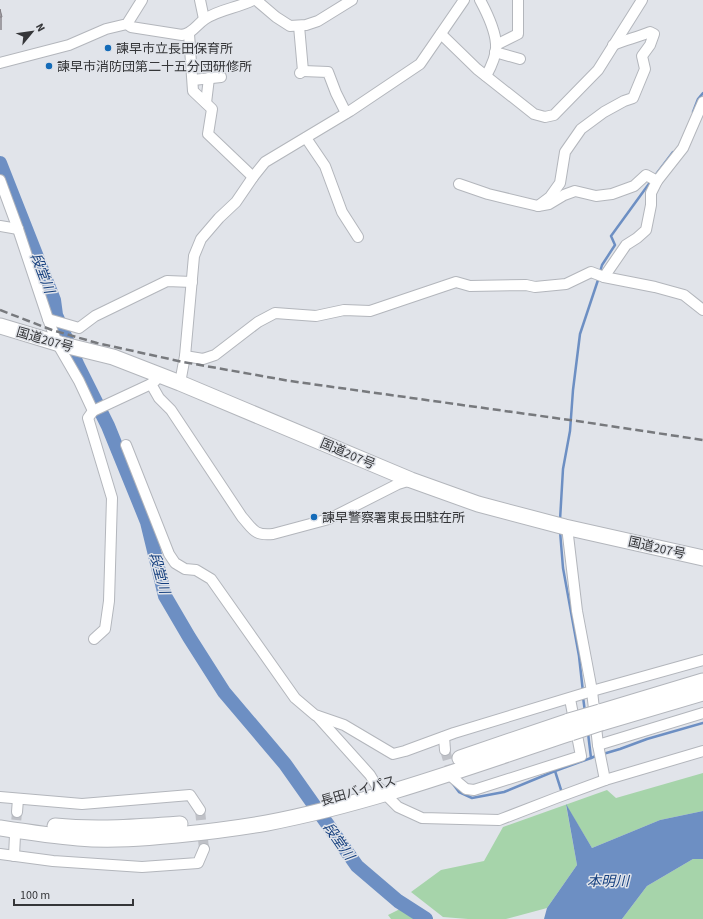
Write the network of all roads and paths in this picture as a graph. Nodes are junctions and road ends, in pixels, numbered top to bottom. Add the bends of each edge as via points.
1 (142, 0) edge
2 (200, 0) edge
3 (253, 0) edge
4 (256, 0) edge
5 (352, 0) edge
6 (464, 0) edge
7 (480, 0) edge
8 (518, 0) edge
9 (642, 0) edge
10 (204, 19) junction
11 (127, 24) junction
12 (299, 26) junction
13 (189, 34) junction
14 (442, 34) junction
15 (613, 45) junction
16 (495, 48) junction
17 (520, 59) dead end
18 (0, 63) edge
19 (486, 76) junction
20 (221, 77) dead end
21 (209, 78) junction
22 (193, 80) junction
23 (703, 102) edge
24 (206, 103) junction
25 (346, 113) junction
26 (306, 138) junction
27 (252, 177) junction
28 (652, 179) junction
29 (0, 180) edge
30 (459, 184) dead end
31 (538, 206) junction
32 (0, 226) edge
33 (18, 229) junction
34 (358, 238) dead end
35 (600, 276) junction
36 (192, 282) junction
37 (703, 310) edge
38 (48, 319) junction
39 (0, 326) edge
40 (59, 343) junction
41 (185, 356) junction
42 (157, 380) junction
43 (180, 383) junction
44 (93, 411) junction
45 (126, 445) dead end
46 (411, 480) junction
47 (562, 526) junction
48 (703, 558) edge
49 (94, 639) dead end
50 (703, 660) edge
51 (703, 681) edge
52 (590, 692) junction
53 (703, 693) edge
54 (574, 697) junction
55 (703, 713) edge
56 (315, 714) junction
57 (601, 717) junction
58 (444, 737) junction
59 (598, 747) junction
60 (445, 750) tunnel mouth
61 (703, 751) edge
62 (453, 778) tunnel mouth
63 (605, 780) junction
64 (373, 791) junction
65 (0, 797) edge
66 (18, 799) junction
67 (200, 810) tunnel mouth
68 (0, 819) edge
69 (13, 827) edge
70 (0, 828) edge
71 (204, 849) tunnel mouth
72 (0, 854) edge
73 (14, 856) junction

1 - 11 street
2 - 10 street
3 - 10 street
4 - 12 street via 290,26
5 - 12 street via 318,21
6 - 14 street
7 - 16 street via 490,21
8 - 16 street via 518,34
9 - 15 street
10 - 13 street
11 - 13 street via 131,27
11 - 18 street via 106,29 69,45
12 - 25 street via 302,72 328,72
13 - 22 street
14 - 19 street
14 - 25 street via 420,64
15 - 19 street via 598,70 554,115 545,117 534,114
15 - 31 street via 650,32 654,34 642,56 645,69 633,98 604,112 581,129 565,152 560,183 550,197
16 - 17 street
16 - 19 street via 492,66
20 - 21 street
21 - 22 street
21 - 24 street
22 - 24 street via 193,91
23 - 28 street via 683,148
24 - 27 street via 212,109 208,134
25 - 26 street
26 - 27 street via 265,162
26 - 34 street via 325,166 342,212
27 - 36 street via 236,202 201,239 194,256
28 - 31 street via 612,194 596,196 575,191 549,204
28 - 35 street via 651,205 646,230 626,245
29 - 33 street
30 - 31 street
32 - 33 street
33 - 38 street
35 - 37 street via 684,295
35 - 41 street via 591,272 566,284 535,287 470,286 456,282 370,311 344,310 316,316 275,313 258,322 215,355 203,359
36 - 38 street via 167,281 95,316 79,328
36 - 41 street
38 - 40 street
39 - 40 highway, 国道207号
40 - 42 highway, 国道207号 via 114,357
40 - 44 street
41 - 43 street
42 - 43 highway, 国道207号
42 - 44 street
42 - 46 street via 159,398 171,410 242,517 255,532 273,534 329,518
43 - 46 highway, 国道207号
44 - 49 street via 88,418 112,498 109,601 105,629
45 - 56 street via 169,554 175,563 196,570 211,579 295,698
46 - 47 highway, 国道207号 via 478,504
47 - 48 highway, 国道207号
47 - 52 street
50 - 52 street
51 - 57 highway, 長田バイパス via 670,690
52 - 54 street
52 - 59 street
53 - 57 highway, 長田バイパス
54 - 58 street
54 - 62 street via 580,756 474,790 466,789
55 - 59 street
56 - 58 street via 344,725 393,754
56 - 64 street via 370,774
57 - 64 highway, 長田バイパス, bridge
58 - 60 street
59 - 63 street
61 - 63 street
63 - 64 street via 499,820 422,818
64 - 69 highway, 長田バイパス via 314,812 265,818 149,827
65 - 66 street
66 - 67 street via 82,804 190,795
66 - 69 street
68 - 69 highway
69 - 70 highway, 長田バイパス
69 - 73 street
71 - 73 street via 198,863 142,868
72 - 73 street

